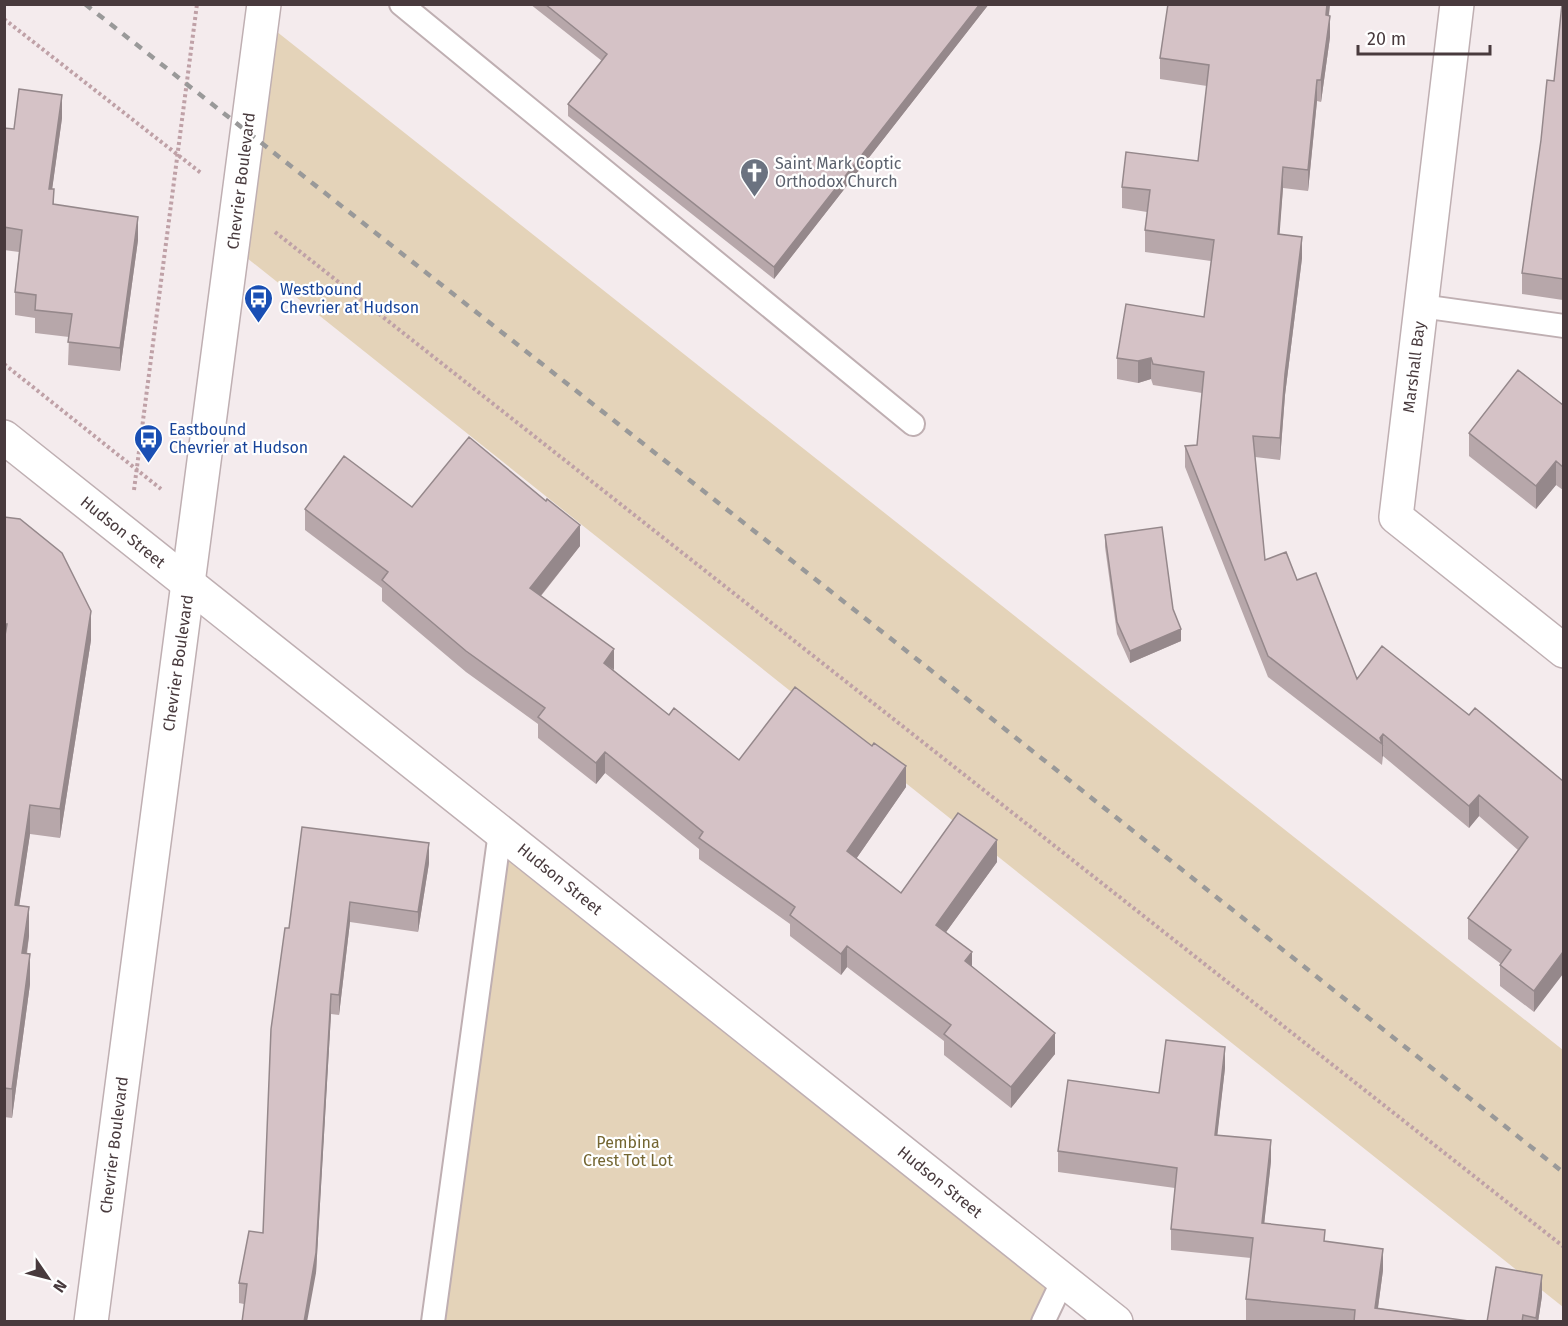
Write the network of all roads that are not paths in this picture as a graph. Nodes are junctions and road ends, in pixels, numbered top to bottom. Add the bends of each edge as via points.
1 (264, 4) edge
2 (400, 4) edge
3 (1457, 4) edge
4 (1421, 306) junction
5 (1563, 326) edge
6 (913, 424) dead end
7 (4, 437) edge
8 (188, 585) junction
9 (1563, 651) edge
10 (501, 832) junction
11 (1063, 1280) junction
12 (91, 1322) edge
13 (433, 1322) edge
14 (1042, 1322) edge
15 (1116, 1322) edge

1 - 8 street, Chevrier Boulevard
2 - 6 lane
3 - 4 street, Marshall Bay
4 - 5 lane
4 - 9 street, Marshall Bay via 1396,517
7 - 8 street, Hudson Street
8 - 10 street, Hudson Street
8 - 12 street, Chevrier Boulevard
10 - 11 street, Hudson Street
10 - 13 lane
11 - 14 lane
11 - 15 street, Hudson Street

